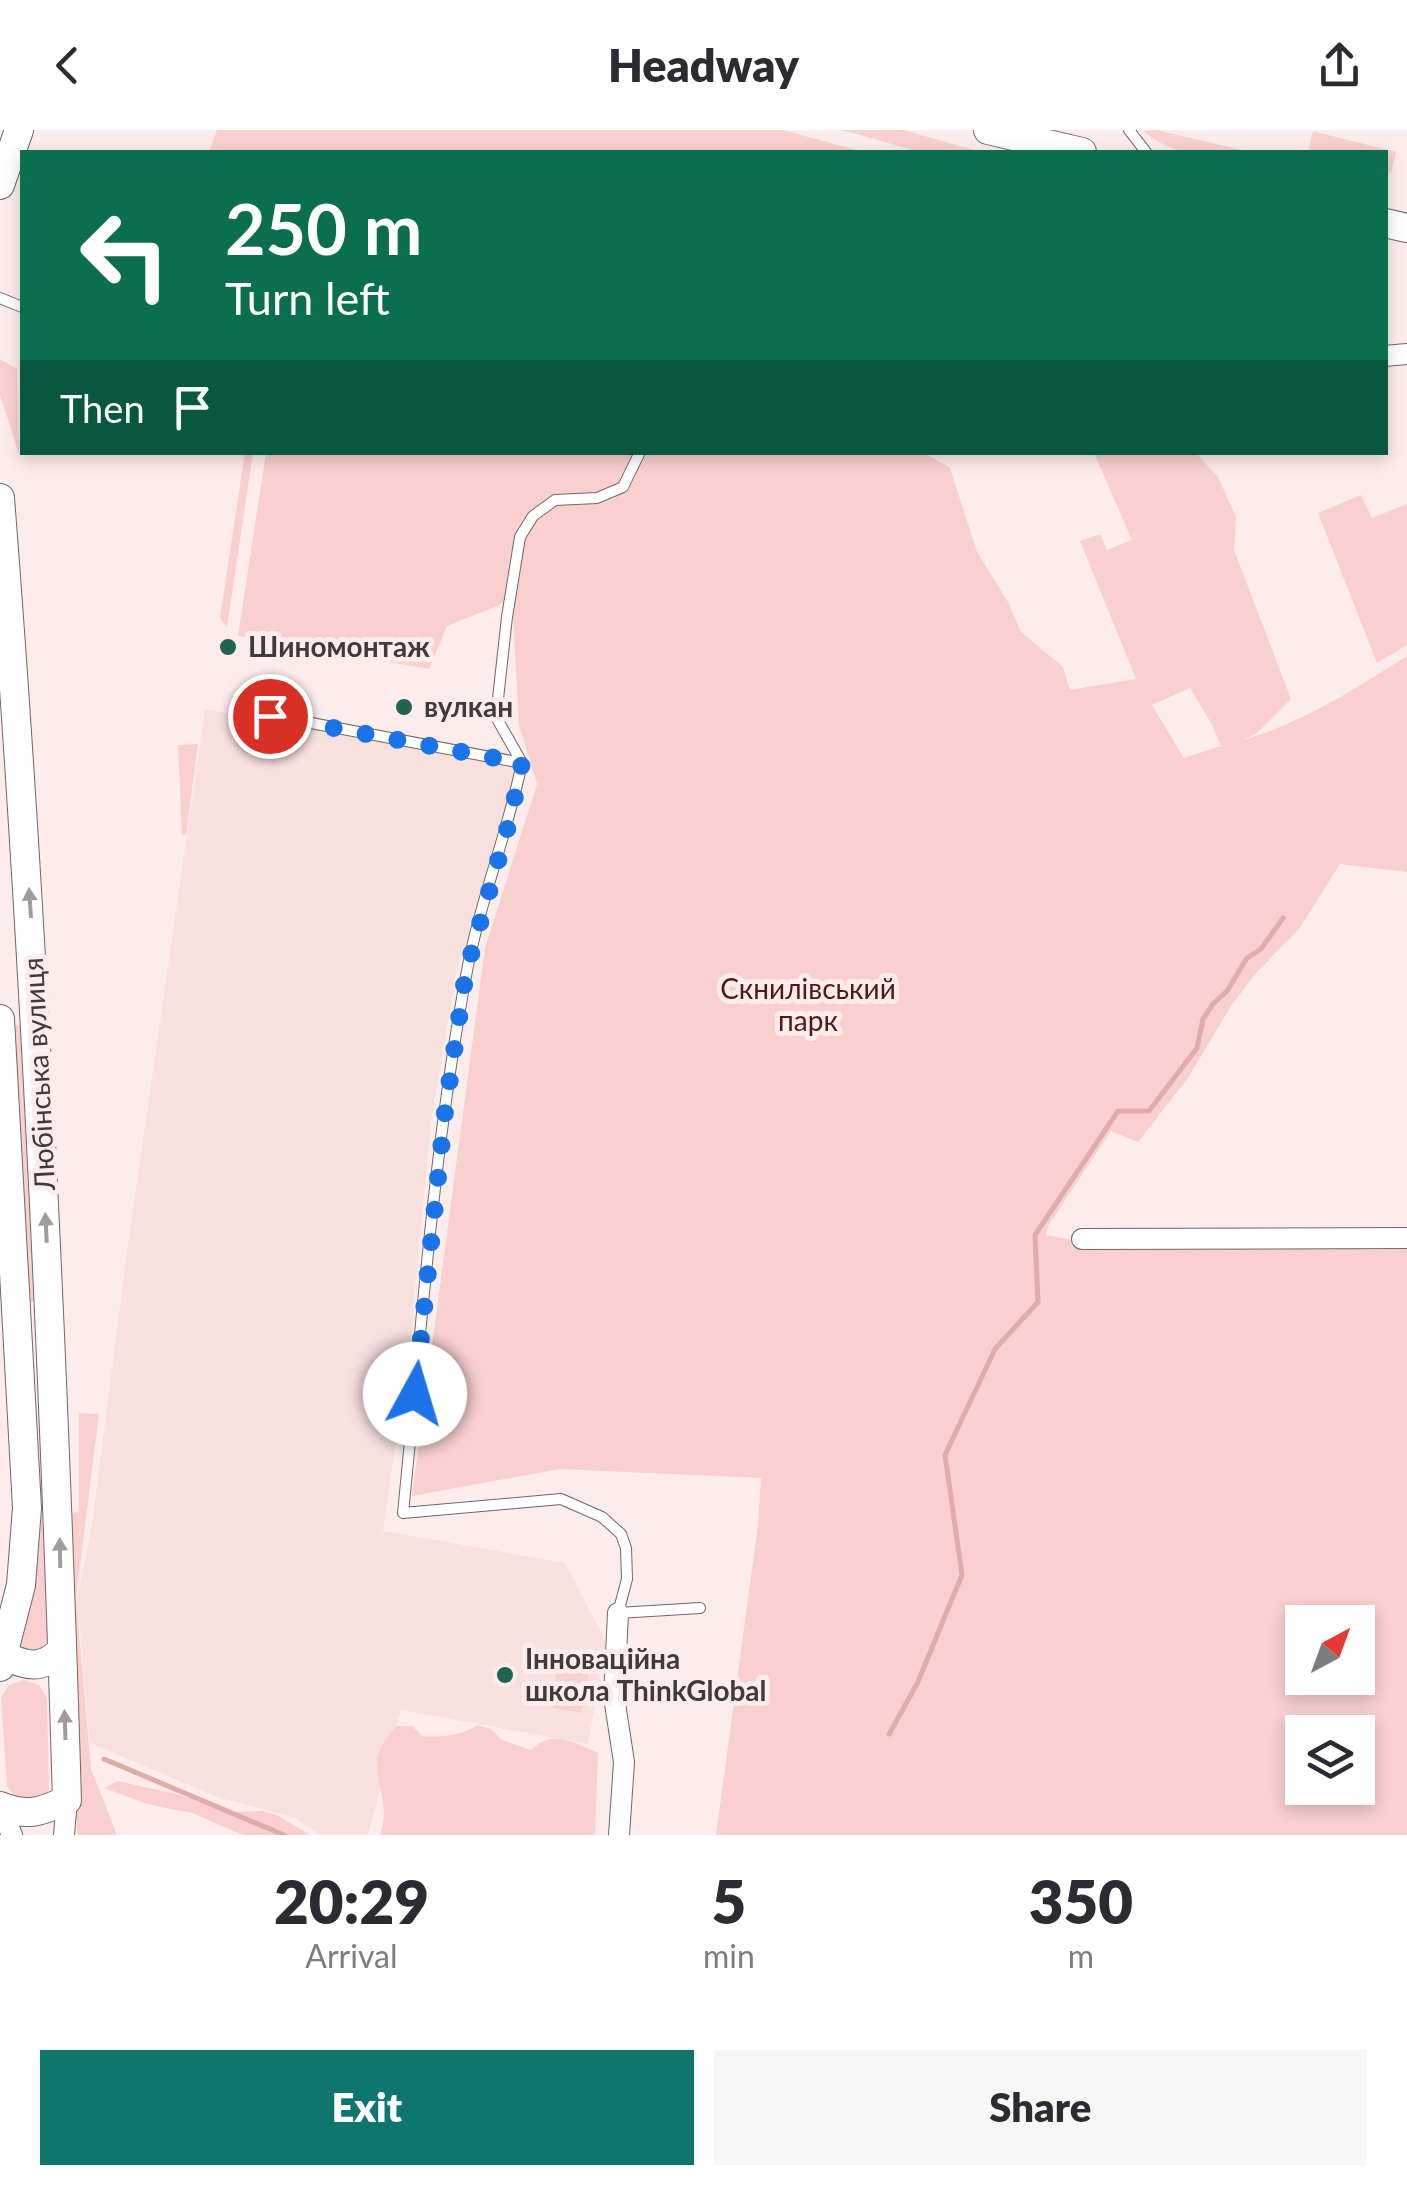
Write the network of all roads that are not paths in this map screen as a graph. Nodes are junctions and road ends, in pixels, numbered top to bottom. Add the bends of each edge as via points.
1 (1129, 130) edge
2 (1004, 132) edge
3 (1064, 143) edge
4 (10, 146) edge
5 (1144, 150) edge
6 (0, 185) edge
7 (639, 455) edge
8 (0, 498) edge
9 (270, 716) dead end
10 (522, 763) junction
11 (0, 1020) edge
12 (1407, 1238) edge
13 (1082, 1240) dead end
14 (700, 1608) dead end
15 (618, 1613) junction
16 (62, 1650) junction
17 (2, 1661) edge
18 (67, 1800) junction
19 (0, 1806) edge
20 (12, 1835) edge
21 (64, 1835) edge
22 (618, 1835) edge

1 - 5 lane
2 - 3 street
4 - 6 street
7 - 10 lane via 623,487 596,498 555,500 520,538 496,717
16 -> 8 street, Любінська вулиця via 37,1030
9 - 10 lane
10 - 15 lane via 466,972 402,1513 560,1499 602,1517 626,1548
11 - 17 street, Любінська вулиця via 14,1376 28,1508 21,1585
12 - 13 street
14 - 15 lane
15 - 22 street via 614,1697 624,1762
16 - 17 street, Любінська вулиця via 36,1666
18 -> 16 street, Любінська вулиця
18 - 19 street via 34,1814
18 - 21 street, Любінська вулиця
19 - 20 street

